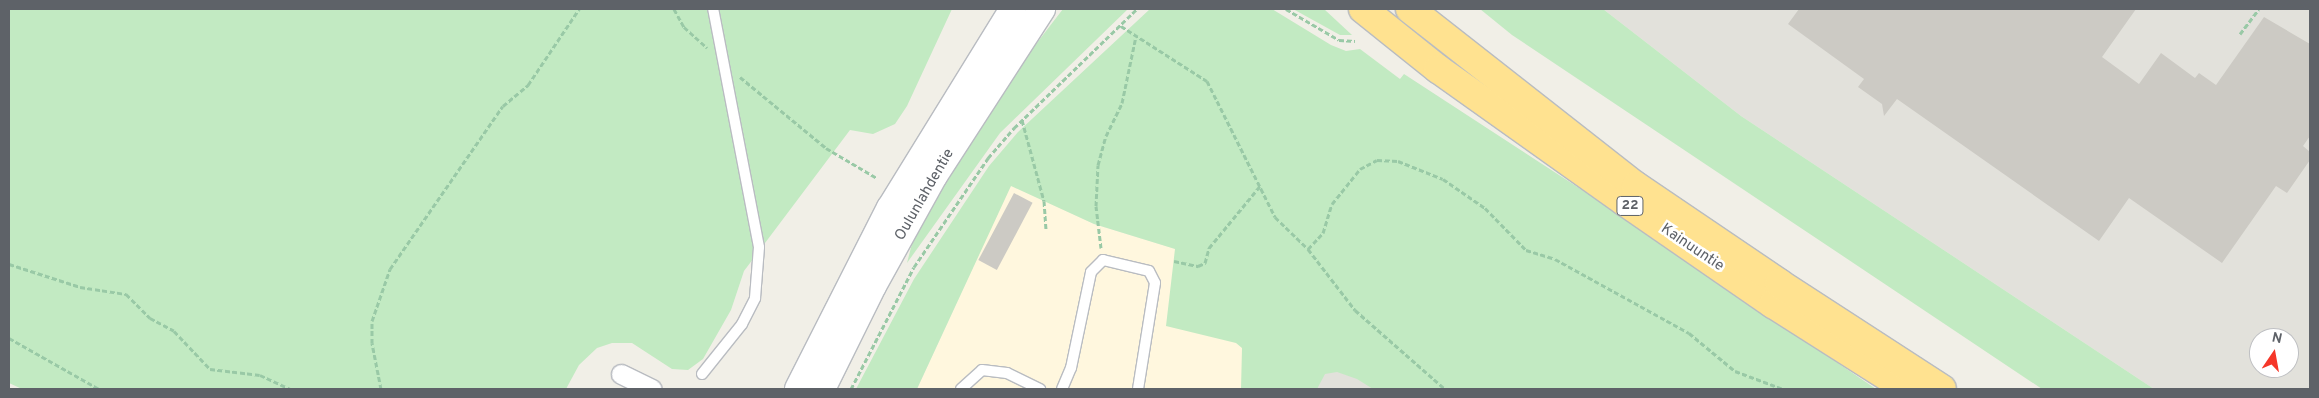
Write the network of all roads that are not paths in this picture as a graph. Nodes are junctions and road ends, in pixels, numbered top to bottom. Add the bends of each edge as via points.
1 (713, 9) edge
2 (1013, 9) edge
3 (1042, 9) edge
4 (1363, 9) edge
5 (1410, 9) edge
6 (621, 374) dead end
7 (702, 374) dead end
8 (652, 389) edge
9 (798, 389) edge
10 (822, 389) edge
11 (961, 389) edge
12 (1040, 389) edge
13 (1062, 389) edge
14 (1138, 389) edge
15 (1907, 389) edge
16 (1942, 389) edge

1 - 7 lane via 759,247 755,298 742,324
2 - 9 main road, Oulunlahdentie via 890,208
3 - 10 main road, Oulunlahdentie via 934,176 873,286
4 - 15 highway, Kainuuntie / 22 via 1438,69 1626,202 1774,304
5 - 16 highway, Kainuuntie / 22 via 1636,186 1778,284
6 - 8 street
11 - 12 lane via 982,370 1007,373
13 - 14 lane via 1071,368 1091,272 1103,260 1149,271 1155,283

